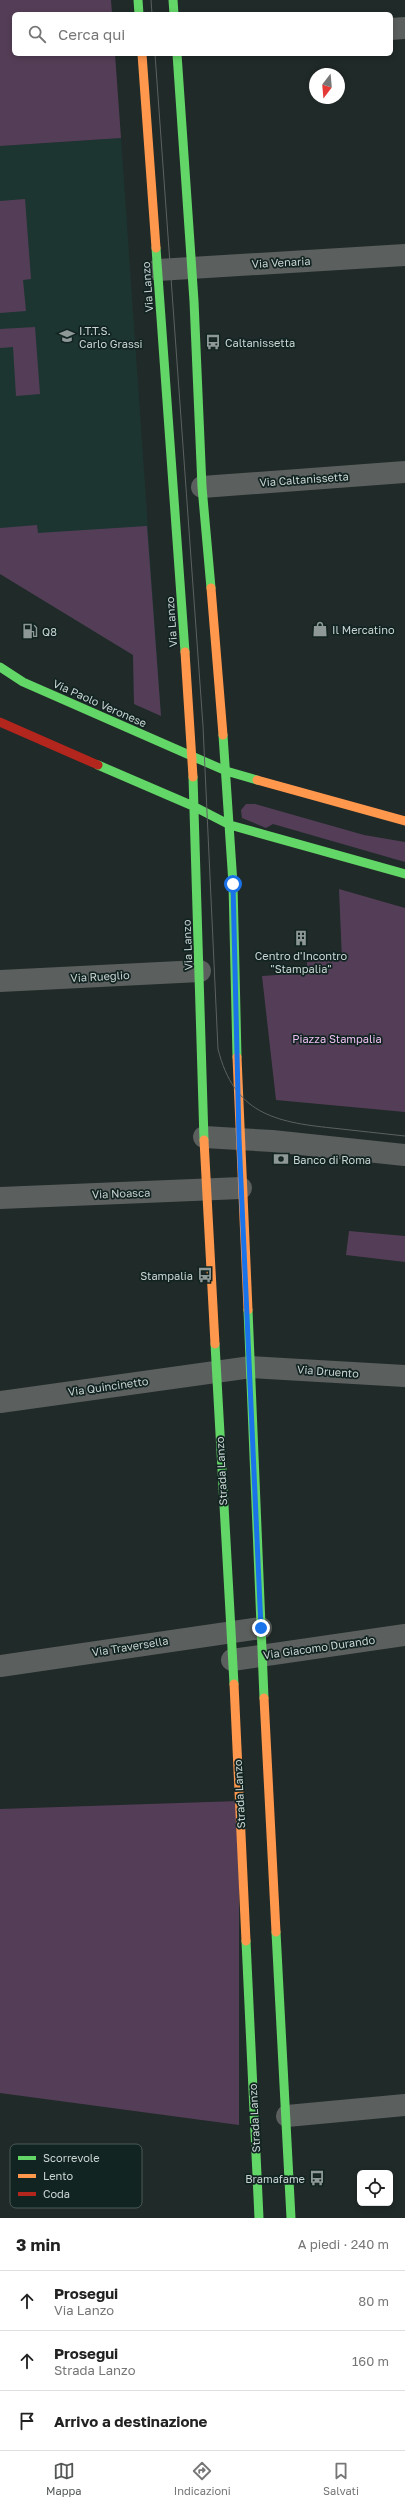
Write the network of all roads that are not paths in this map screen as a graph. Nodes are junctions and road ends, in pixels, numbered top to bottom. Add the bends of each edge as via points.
1 (138, 0) edge
2 (174, 0) edge
3 (139, 12) edge
4 (174, 12) edge
5 (405, 28) edge
6 (393, 29) edge
7 (142, 56) edge
8 (177, 56) edge
9 (405, 255) edge
10 (192, 268) junction
11 (158, 270) junction
12 (405, 472) edge
13 (202, 486) junction
14 (0, 666) edge
15 (0, 722) edge
16 (192, 757) junction
17 (226, 771) junction
18 (193, 806) junction
19 (405, 821) edge
20 (230, 825) junction
21 (405, 874) edge
22 (200, 972) junction
23 (0, 981) edge
24 (204, 1137) junction
25 (239, 1138) junction
26 (405, 1154) edge
27 (241, 1188) junction
28 (207, 1189) junction
29 (0, 1198) edge
30 (250, 1367) junction
31 (216, 1371) junction
32 (405, 1376) edge
33 (0, 1402) edge
34 (261, 1628) junction
35 (231, 1631) junction
36 (405, 1635) edge
37 (262, 1656) junction
38 (232, 1660) junction
39 (0, 1666) edge
40 (405, 2105) edge
41 (287, 2116) junction
42 (259, 2218) edge
43 (291, 2218) edge

1 - 3 street
2 - 4 street
5 - 6 street
7 - 11 street, Via Lanzo
8 - 10 street
9 - 10 street, Via Venaria
10 - 11 street, Via Venaria
10 - 13 street
11 - 16 street, Via Lanzo
12 - 13 street, Via Caltanissetta
13 - 17 street
14 - 16 street, Via Paolo Veronese via 23,682
15 - 18 street
16 - 17 street
16 - 18 street, Via Lanzo
17 - 19 street
17 - 20 street
18 - 20 street
18 - 22 street, Via Lanzo
20 - 21 street
20 - 25 street
22 - 23 street, Via Rueglio
22 - 24 street, Via Lanzo
24 - 25 street
24 - 28 street, Via Lanzo
25 - 26 street
25 - 27 street
27 - 28 street, Via Noasca
27 - 30 street
28 - 29 street, Via Noasca
28 - 31 street, Strada Lanzo
30 - 31 street
30 - 32 street, Via Druento
30 - 34 street
31 - 33 street, Via Quincinetto
31 - 35 street, Strada Lanzo
34 - 35 street, Via Traversella
34 - 37 street
35 - 38 street, Strada Lanzo
35 - 39 street, Via Traversella
36 - 37 street, Via Giacomo Durando
37 - 38 street, Via Giacomo Durando
37 - 41 street
38 - 42 street, Strada Lanzo
40 - 41 street
41 - 43 street

